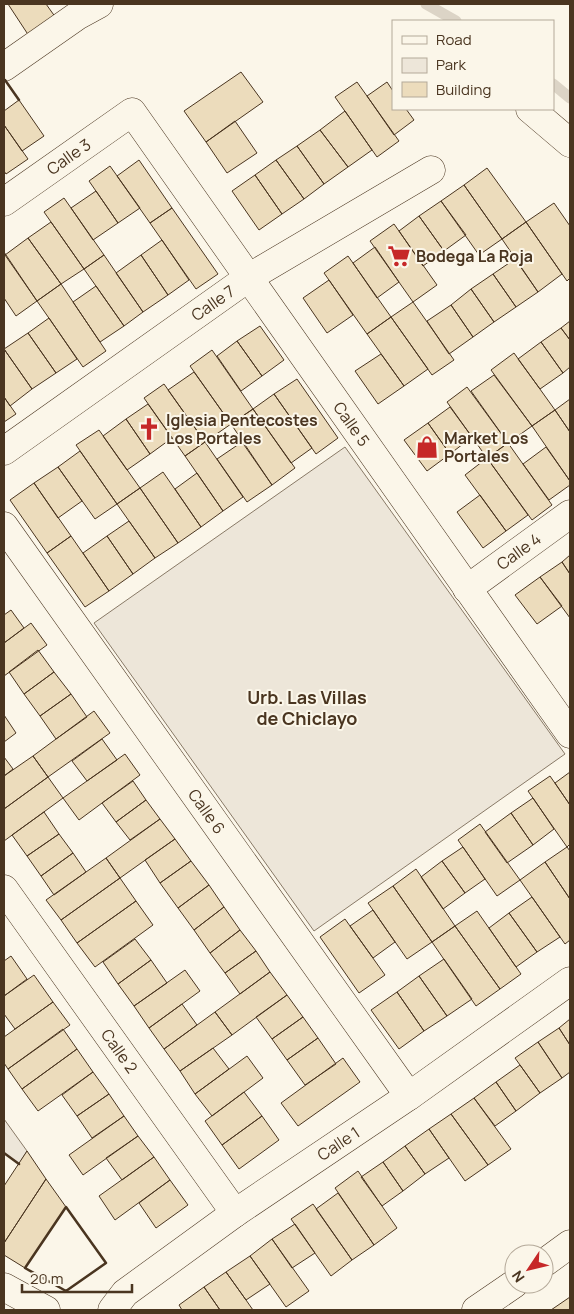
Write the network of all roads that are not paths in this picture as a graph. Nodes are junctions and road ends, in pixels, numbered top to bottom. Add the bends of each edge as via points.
1 (100, 4) edge
2 (4, 68) edge
3 (531, 110) edge
4 (132, 112) joint
5 (570, 143) edge
6 (431, 170) dead end
7 (4, 202) edge
8 (248, 278) junction
9 (4, 450) edge
10 (570, 514) edge
11 (4, 526) edge
12 (467, 589) junction
13 (570, 734) edge
14 (4, 889) edge
15 (570, 981) edge
16 (409, 1096) junction
17 (235, 1214) junction
18 (570, 1244) edge
19 (554, 1256) edge
20 (4, 1287) edge
21 (504, 1291) edge
22 (46, 1310) edge
23 (112, 1310) edge
24 (476, 1310) edge

1 - 2 street via 77,16
3 - 5 street
4 - 7 street, Calle 3
4 - 8 street, Calle 5
6 - 8 street, Calle 7
8 - 9 street, Calle 7
8 - 12 street, Calle 5
10 - 12 street, Calle 4
11 - 16 street, Calle 6
12 - 13 street, Calle 5
14 - 17 street, Calle 2
15 - 16 street, Calle 1
16 - 17 street, Calle 1
17 - 23 street, Calle 1 via 125,1293
18 - 19 street
20 - 22 street
21 - 24 street

